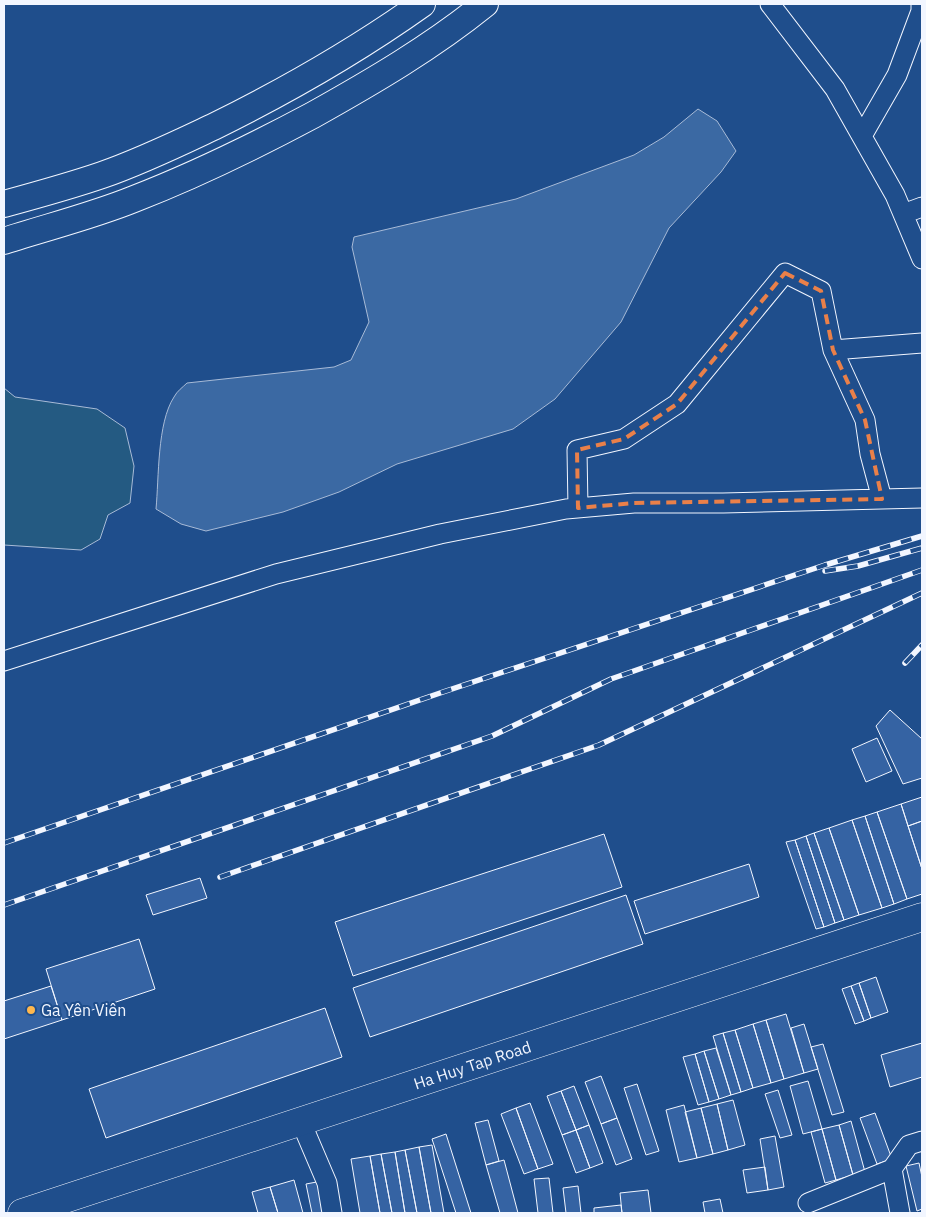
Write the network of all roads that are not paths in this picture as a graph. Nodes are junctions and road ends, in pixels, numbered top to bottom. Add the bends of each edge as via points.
1 (422, 4) edge
2 (485, 4) edge
3 (770, 4) edge
4 (921, 4) edge
5 (382, 32) junction
6 (402, 63) junction
7 (862, 136) junction
8 (4, 204) edge
9 (922, 207) edge
10 (903, 214) junction
11 (4, 241) edge
12 (922, 259) edge
13 (922, 342) edge
14 (833, 350) junction
15 (922, 498) edge
16 (882, 499) junction
17 (578, 508) junction
18 (4, 661) edge
19 (922, 918) edge
20 (301, 1122) junction
21 (922, 1141) edge
22 (892, 1169) junction
23 (808, 1203) dead end
24 (22, 1213) edge
25 (332, 1213) edge
26 (900, 1213) edge

1 - 5 street
2 - 6 street
3 - 7 street via 835,89
4 - 7 street via 898,75
5 - 6 street
5 - 8 street via 248,110 178,144 103,175
6 - 11 street via 337,102 207,169 133,200
7 - 10 street
9 - 10 street
10 - 12 street
13 - 14 street
14 - 16 street via 865,420
14 - 17 street via 821,291 785,273 677,404 624,439 576,450
15 - 16 street
16 - 17 street via 634,503
17 - 18 street via 440,534 276,574
19 - 20 main road, Ha Huy Tap Road
20 - 24 main road, Ha Huy Tap Road
20 - 25 street via 327,1183
21 - 22 street via 910,1145
22 - 23 street
22 - 26 street

